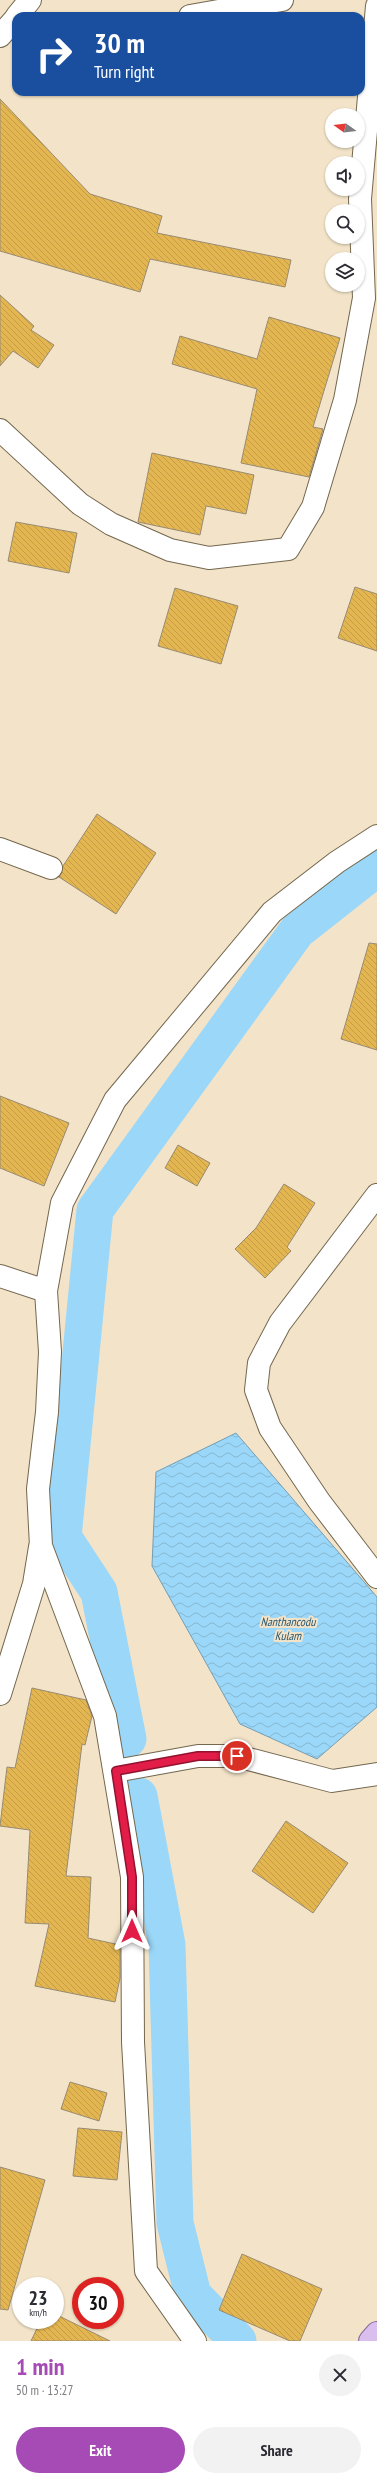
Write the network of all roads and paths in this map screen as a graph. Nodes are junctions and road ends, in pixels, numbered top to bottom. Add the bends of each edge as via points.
1 (30, 0) edge
2 (282, 0) edge
3 (377, 6) edge
4 (22, 12) edge
5 (213, 12) edge
6 (0, 430) edge
7 (377, 836) edge
8 (0, 849) edge
9 (51, 868) dead end
10 (377, 1195) edge
11 (0, 1276) edge
12 (46, 1291) junction
13 (41, 1546) junction
14 (377, 1577) edge
15 (0, 1694) edge
16 (116, 1771) junction
17 (377, 1774) edge
18 (377, 2333) edge
19 (196, 2341) edge
20 (370, 2341) edge

1 - 4 street
2 - 5 street
3 - 6 street via 360,199 364,298 345,400 313,507 288,549 209,558 170,550 111,524 80,504
7 - 12 street via 337,862 272,912 115,1100 62,1203
8 - 9 street
10 - 14 street via 280,1323 259,1363 256,1390 270,1428 319,1501
11 - 12 street
12 - 13 street via 50,1352 47,1412 38,1489
13 - 15 street via 34,1584
13 - 16 street via 105,1716
16 - 17 street via 198,1756 237,1756 332,1781
16 - 19 street via 132,1877 133,2042 146,2271
18 - 20 main road

